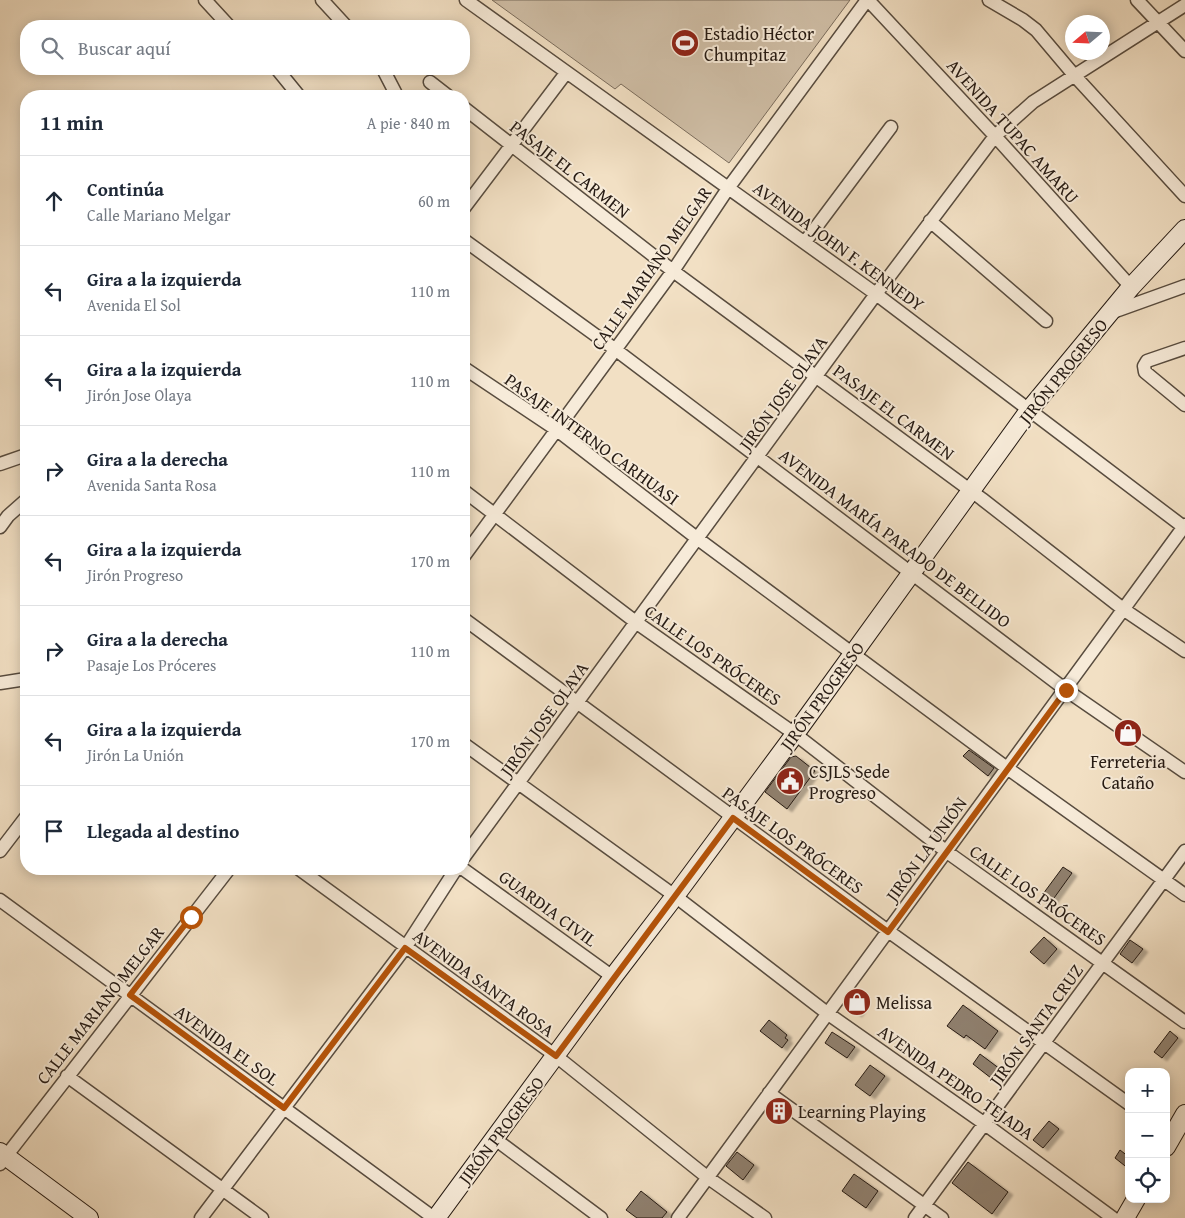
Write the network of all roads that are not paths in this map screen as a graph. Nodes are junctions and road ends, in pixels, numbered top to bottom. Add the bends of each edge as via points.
1 (205, 0) edge
2 (322, 0) edge
3 (466, 0) edge
4 (868, 0) edge
5 (989, 0) edge
6 (1136, 0) edge
7 (1185, 5) edge
8 (223, 20) edge
9 (340, 20) edge
10 (1158, 22) junction
11 (1185, 51) edge
12 (566, 73) junction
13 (282, 75) edge
14 (386, 75) edge
15 (1074, 75) junction
16 (430, 82) dead end
17 (294, 90) edge
18 (394, 90) edge
19 (440, 90) edge
20 (470, 113) edge
21 (891, 127) dead end
22 (995, 136) junction
23 (511, 145) junction
24 (729, 187) junction
25 (1185, 196) edge
26 (470, 200) edge
27 (930, 222) junction
28 (1185, 229) edge
29 (804, 242) junction
30 (470, 244) edge
31 (673, 272) junction
32 (1185, 286) edge
33 (1131, 287) junction
34 (876, 294) junction
35 (1110, 313) junction
36 (1046, 321) dead end
37 (1185, 348) edge
38 (616, 350) junction
39 (470, 372) edge
40 (817, 377) junction
41 (1185, 405) edge
42 (1030, 409) junction
43 (557, 430) junction
44 (758, 456) junction
45 (20, 457) edge
46 (0, 464) edge
47 (971, 491) junction
48 (470, 495) edge
49 (20, 505) edge
50 (495, 514) junction
51 (1, 526) edge
52 (1184, 527) edge
53 (698, 539) junction
54 (470, 548) edge
55 (912, 573) junction
56 (1123, 609) junction
57 (470, 623) edge
58 (637, 623) junction
59 (1185, 651) edge
60 (854, 653) junction
61 (20, 680) edge
62 (0, 683) edge
63 (1066, 690) junction
64 (578, 703) junction
65 (795, 734) junction
66 (470, 748) edge
67 (1007, 768) junction
68 (1185, 772) edge
69 (519, 782) junction
70 (733, 818) junction
71 (20, 825) edge
72 (470, 849) edge
73 (1185, 851) edge
74 (0, 852) edge
75 (946, 852) junction
76 (470, 874) edge
77 (224, 875) edge
78 (307, 875) edge
79 (452, 875) edge
80 (1164, 880) junction
81 (1185, 895) edge
82 (675, 896) junction
83 (0, 900) edge
84 (888, 932) junction
85 (405, 948) junction
86 (1103, 963) junction
87 (613, 977) junction
88 (130, 995) junction
89 (827, 1013) junction
90 (1185, 1022) edge
91 (1044, 1044) junction
92 (556, 1056) junction
93 (67, 1076) junction
94 (769, 1093) junction
95 (1125, 1101) edge
96 (284, 1108) junction
97 (1185, 1114) edge
98 (985, 1124) junction
99 (1170, 1135) edge
100 (495, 1138) junction
101 (2, 1158) edge
102 (707, 1177) junction
103 (223, 1189) junction
104 (1134, 1203) edge
105 (924, 1205) junction
106 (89, 1218) edge
107 (201, 1218) edge
108 (262, 1218) edge
109 (435, 1218) edge
110 (601, 1218) edge
111 (678, 1218) edge
112 (765, 1218) edge
113 (915, 1218) edge
114 (942, 1218) edge
115 (1114, 1218) edge
116 (1125, 1218) edge

1 - 8 street
2 - 9 street
3 - 12 street, AVENIDA JOHN F. KENNEDY
4 - 22 street, AVENIDA TUPAC AMARU
4 - 24 street, CALLE MARIANO MELGAR
5 - 15 street via 1036,30
6 - 10 street
7 - 10 street, JIRÓN JOSE OLAYA
10 - 11 street
10 - 15 street, JIRÓN JOSE OLAYA
12 - 23 street
12 - 24 street, AVENIDA JOHN F. KENNEDY
13 - 17 street
14 - 18 street
15 - 22 street, JIRÓN JOSE OLAYA via 1033,102
15 - 25 street
16 - 19 street
20 - 23 street, PASAJE EL CARMEN
21 - 29 street
22 - 27 street, JIRÓN JOSE OLAYA
22 - 33 street, AVENIDA TUPAC AMARU
23 - 26 street
23 - 31 street, PASAJE EL CARMEN
24 - 29 street, AVENIDA JOHN F. KENNEDY
24 - 31 street, CALLE MARIANO MELGAR
27 - 34 street, JIRÓN JOSE OLAYA
27 - 36 street
28 - 33 street
29 - 34 street, AVENIDA JOHN F. KENNEDY
30 - 38 street, AVENIDA MARÍA PARADO DE BELLIDO
31 - 38 street, CALLE MARIANO MELGAR
31 - 40 street, PASAJE EL CARMEN
32 - 35 street, JIRÓN PROGRESO
33 - 35 street
34 - 40 street, JIRÓN JOSE OLAYA
34 - 42 street, AVENIDA JOHN F. KENNEDY
35 - 42 street, JIRÓN PROGRESO
37 - 41 street via 1147,361 1144,366 1145,372
38 - 43 street, CALLE MARIANO MELGAR
38 - 44 street, AVENIDA MARÍA PARADO DE BELLIDO
39 - 43 street, PASAJE INTERNO CARHUASI
40 - 44 street, JIRÓN JOSE OLAYA
40 - 47 street, PASAJE EL CARMEN
42 - 47 street, JIRÓN PROGRESO
42 - 52 street, AVENIDA JOHN F. KENNEDY
43 - 50 street, CALLE MARIANO MELGAR
43 - 53 street, PASAJE INTERNO CARHUASI
44 - 53 street, JIRÓN JOSE OLAYA
44 - 55 street, AVENIDA MARÍA PARADO DE BELLIDO
45 - 46 street
47 - 55 street, JIRÓN PROGRESO
47 - 56 street, PASAJE EL CARMEN
48 - 50 street, CALLE LOS PRÓCERES
49 - 51 street
50 - 54 street, CALLE MARIANO MELGAR
50 - 58 street, CALLE LOS PRÓCERES
52 - 56 street, JIRÓN LA UNIÓN
53 - 58 street, JIRÓN JOSE OLAYA
53 - 60 street, PASAJE INTERNO CARHUASI
55 - 60 street, JIRÓN PROGRESO
55 - 63 street, AVENIDA MARÍA PARADO DE BELLIDO
56 - 59 street, PASAJE EL CARMEN
56 - 63 street, JIRÓN LA UNIÓN
57 - 64 street, PASAJE LOS PRÓCERES
58 - 64 street, JIRÓN JOSE OLAYA
58 - 65 street, CALLE LOS PRÓCERES
60 - 65 street, JIRÓN PROGRESO
60 - 67 street
61 - 62 street
63 - 67 street, JIRÓN LA UNIÓN
63 - 68 street, AVENIDA MARÍA PARADO DE BELLIDO
64 - 69 street, JIRÓN JOSE OLAYA
64 - 70 street, PASAJE LOS PRÓCERES
65 - 70 street, JIRÓN PROGRESO
65 - 75 street, CALLE LOS PRÓCERES
66 - 69 street, AVENIDA PEDRO TEJADA
67 - 75 street, JIRÓN LA UNIÓN
67 - 80 street
69 - 72 street, JIRÓN JOSE OLAYA
69 - 82 street, AVENIDA PEDRO TEJADA
70 - 82 street, JIRÓN PROGRESO
70 - 84 street, PASAJE LOS PRÓCERES
71 - 74 street
73 - 80 street, JIRÓN SANTA CRUZ
75 - 84 street, JIRÓN LA UNIÓN
75 - 86 street, CALLE LOS PRÓCERES
76 - 87 street, GUARDIA CIVIL
77 - 88 street, CALLE MARIANO MELGAR
78 - 85 street, AVENIDA SANTA ROSA
79 - 85 street
80 - 81 street
80 - 86 street, JIRÓN SANTA CRUZ
82 - 87 street, JIRÓN PROGRESO
82 - 89 street, AVENIDA PEDRO TEJADA
83 - 88 street, AVENIDA EL SOL
84 - 89 street, JIRÓN LA UNIÓN
84 - 91 street, PASAJE LOS PRÓCERES
85 - 92 street, AVENIDA SANTA ROSA
85 - 96 street
86 - 90 street, CALLE LOS PRÓCERES
86 - 91 street, JIRÓN SANTA CRUZ
87 - 92 street, JIRÓN PROGRESO
88 - 93 street, CALLE MARIANO MELGAR
88 - 96 street, AVENIDA EL SOL
89 - 94 street, JIRÓN LA UNIÓN
89 - 98 street, AVENIDA PEDRO TEJADA
91 - 95 street, PASAJE LOS PRÓCERES
91 - 98 street, JIRÓN SANTA CRUZ
92 - 100 street, JIRÓN PROGRESO
92 - 102 street, AVENIDA SANTA ROSA
93 - 101 street, CALLE MARIANO MELGAR
93 - 103 street
94 - 102 street, JIRÓN LA UNIÓN
94 - 105 street
96 - 103 street
96 - 109 street, AVENIDA EL SOL
97 - 99 street
98 - 105 street, JIRÓN SANTA CRUZ
98 - 115 street, AVENIDA PEDRO TEJADA
100 - 109 street, JIRÓN PROGRESO
100 - 110 street
101 - 106 street
102 - 111 street, JIRÓN LA UNIÓN
102 - 112 street, AVENIDA SANTA ROSA
103 - 107 street
103 - 108 street
104 - 116 street
105 - 113 street, JIRÓN SANTA CRUZ
105 - 114 street

